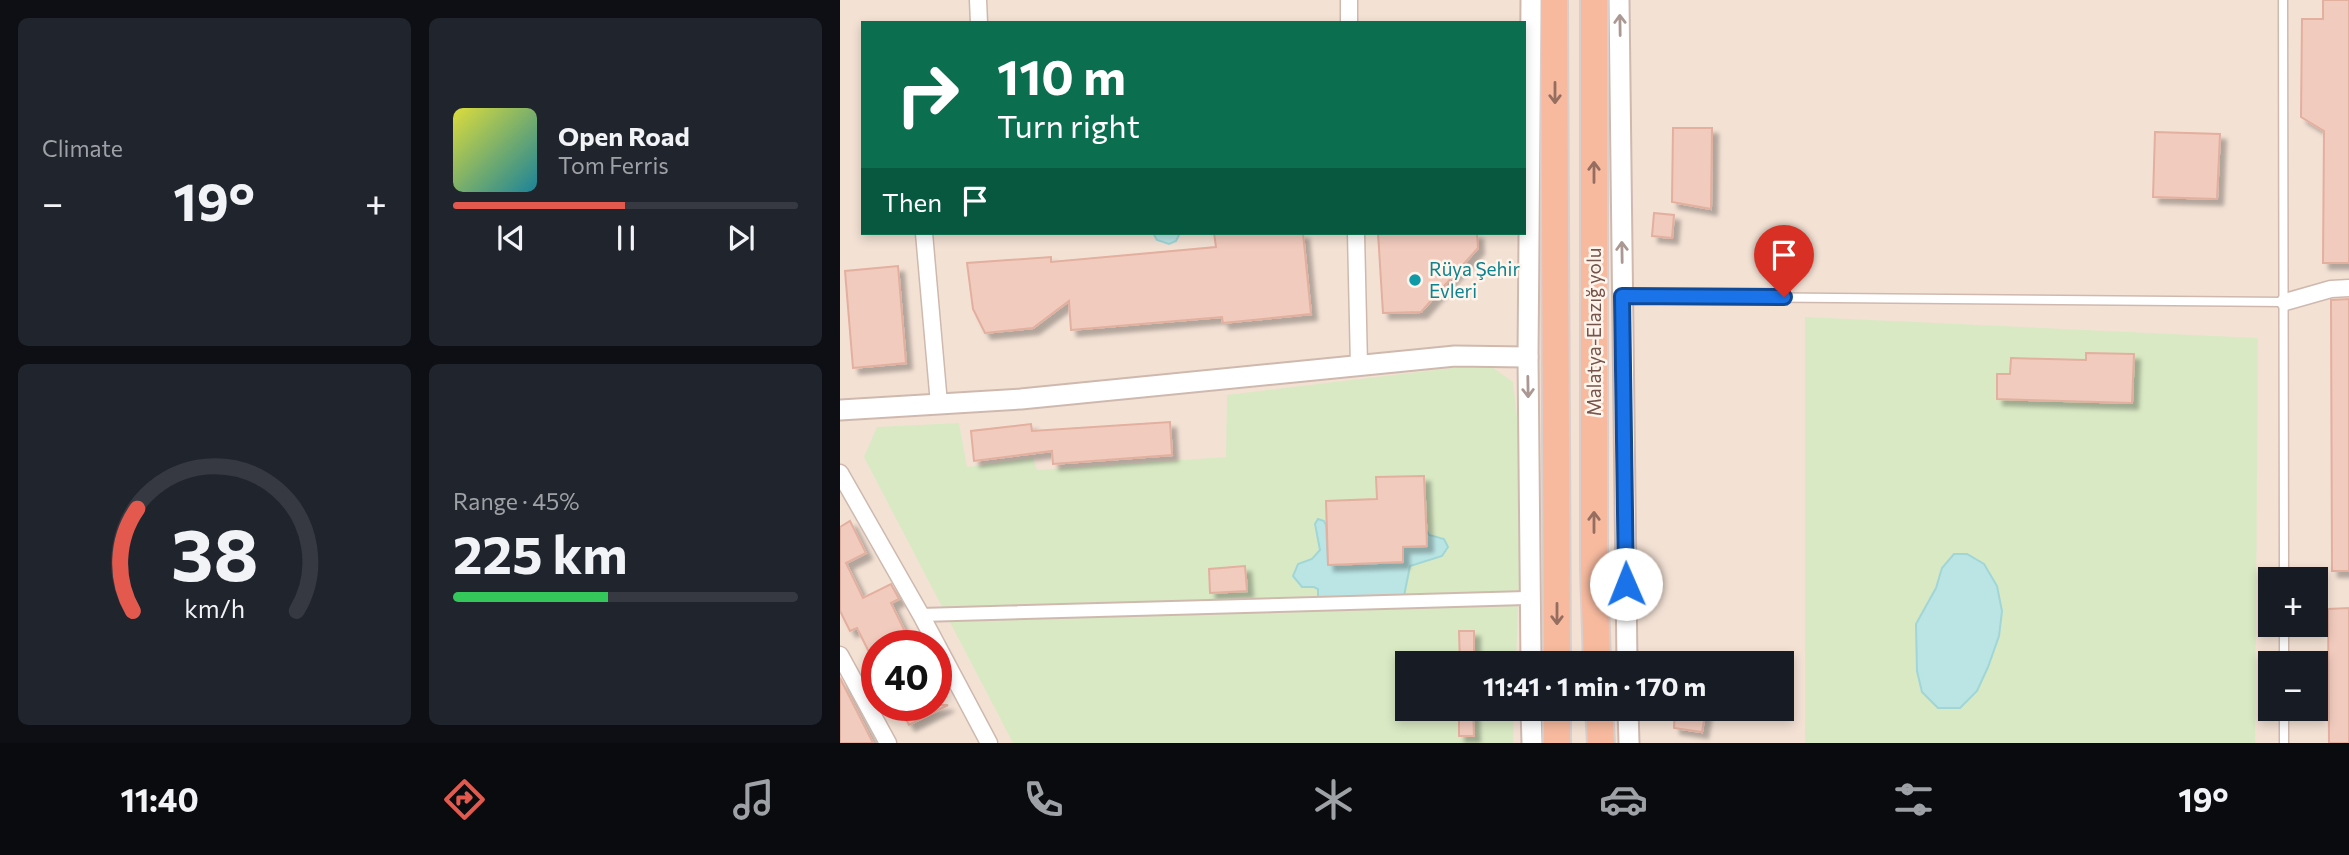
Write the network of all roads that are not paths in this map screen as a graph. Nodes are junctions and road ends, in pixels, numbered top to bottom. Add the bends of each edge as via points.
1 (978, 0) edge
2 (1349, 0) edge
3 (1531, 0) edge
4 (1554, 0) edge
5 (1594, 0) edge
6 (1619, 0) edge
7 (2283, 0) edge
8 (979, 21) edge
9 (1349, 21) edge
10 (1528, 29) edge
11 (924, 235) edge
12 (1356, 235) edge
13 (2349, 288) edge
14 (1622, 296) junction
15 (2285, 302) junction
16 (1528, 357) junction
17 (1359, 366) junction
18 (939, 404) junction
19 (840, 410) edge
20 (840, 473) edge
21 (2284, 567) edge
22 (1530, 598) junction
23 (921, 615) junction
24 (1531, 651) edge
25 (1557, 651) edge
26 (1597, 651) edge
27 (1627, 651) edge
28 (840, 655) edge
29 (1531, 721) edge
30 (1557, 721) edge
31 (1600, 721) edge
32 (1628, 721) edge
33 (2284, 721) edge
34 (888, 743) edge
35 (989, 743) edge
36 (1532, 743) edge
37 (1557, 743) edge
38 (1601, 743) edge
39 (1629, 743) edge
40 (2284, 743) edge

1 - 8 street
2 - 9 street
3 - 10 street
4 -> 25 highway, Malatya-Elazığ yolu
26 -> 5 highway, Malatya-Elazığ yolu
14 -> 6 street
7 - 15 lane
10 - 16 street
11 - 18 street
12 - 17 street
13 - 15 street
14 - 15 lane
14 - 27 street
15 - 21 lane
16 - 17 street via 1455,356
16 -> 22 street
17 - 18 street
18 - 19 street
20 - 23 street
22 - 23 street
22 - 24 street
23 - 35 street
28 - 34 street
29 - 36 street
30 - 37 highway
31 - 38 highway
32 - 39 street
33 - 40 lane

